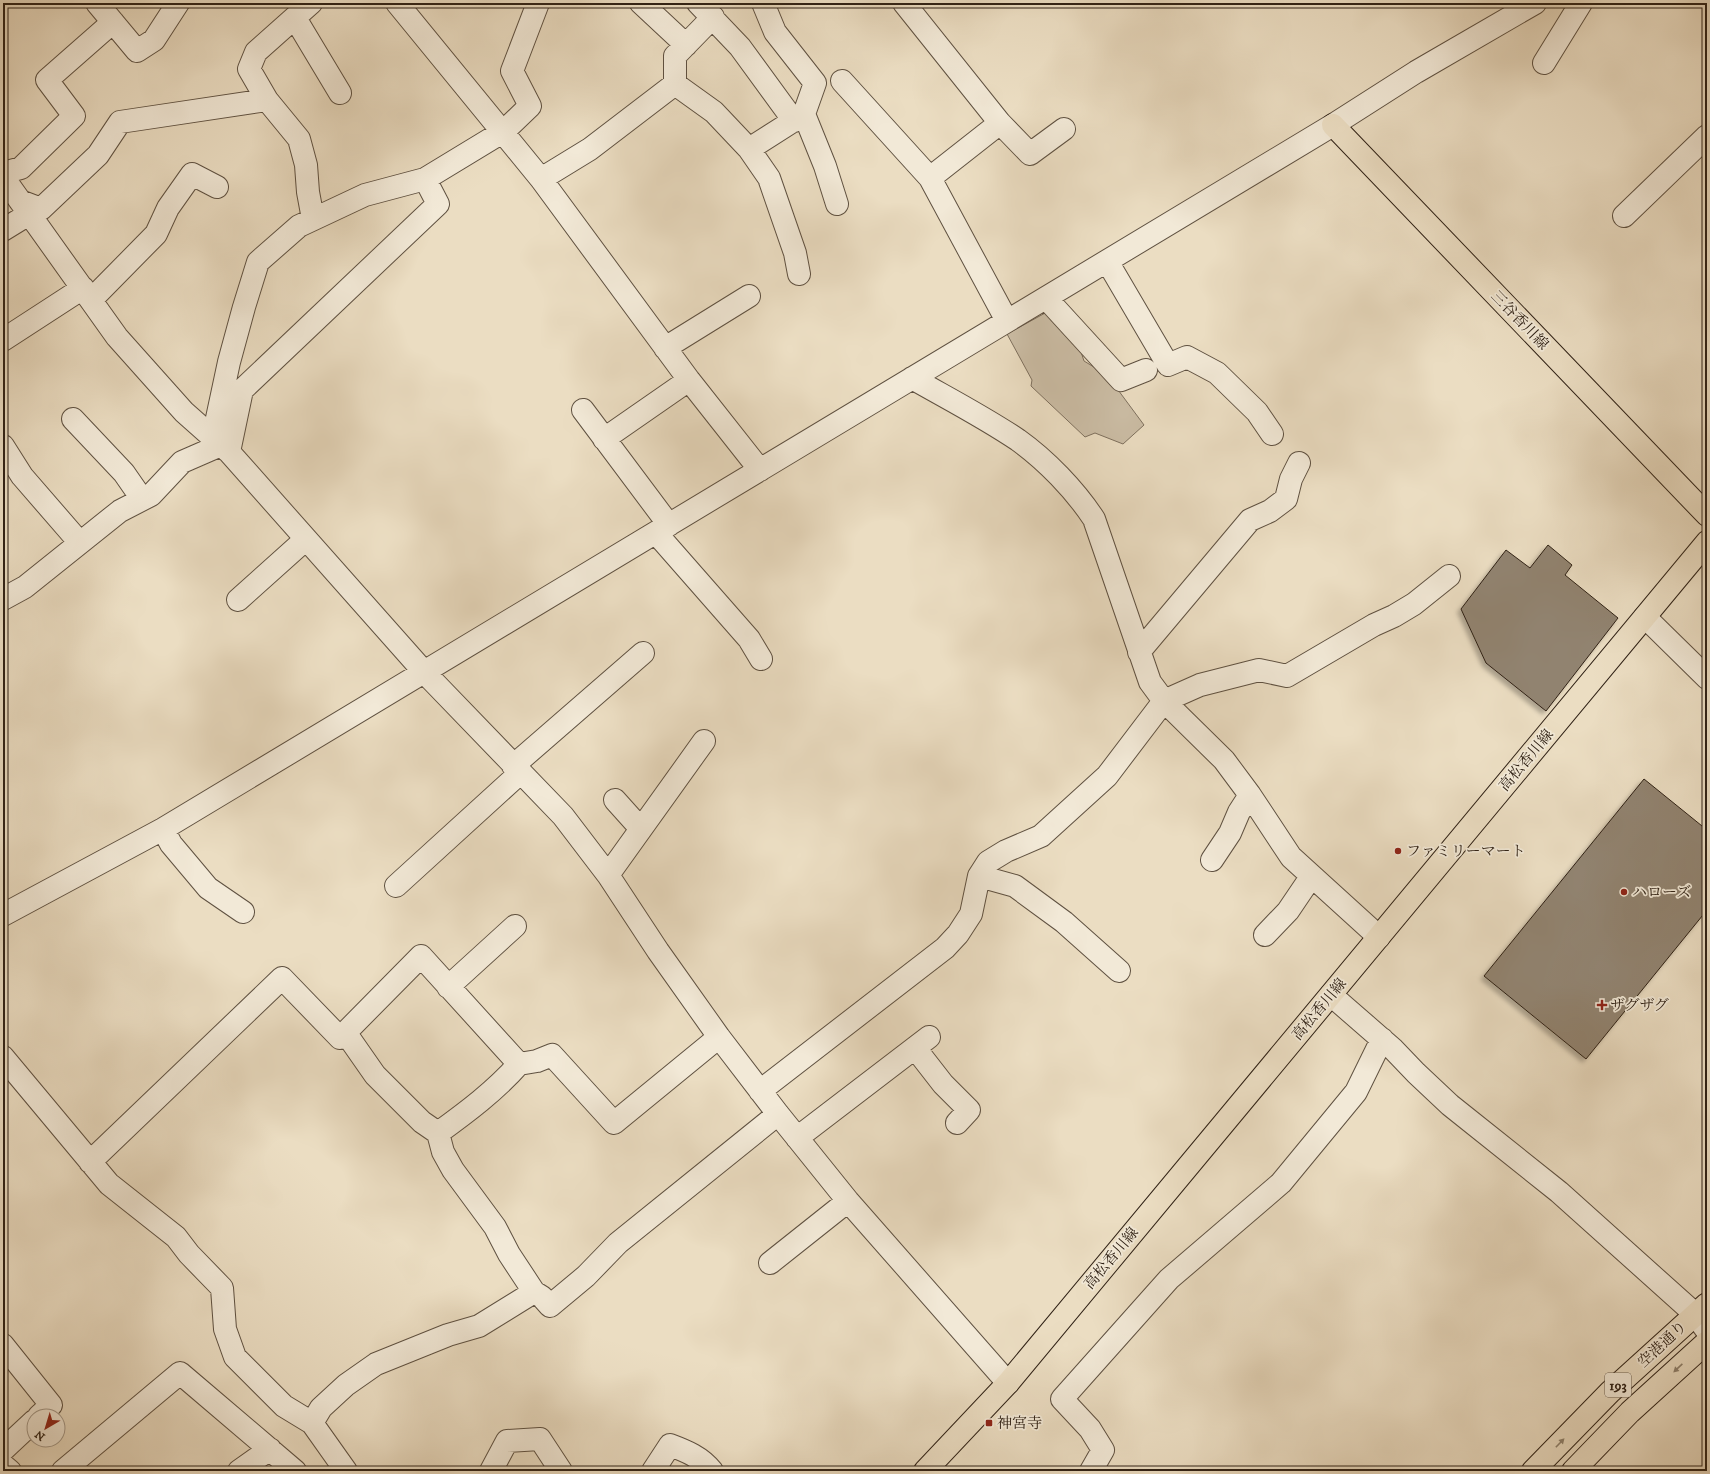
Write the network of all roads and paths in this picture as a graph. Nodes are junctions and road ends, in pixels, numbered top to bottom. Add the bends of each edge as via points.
1 (97, 3) edge
2 (311, 3) edge
3 (397, 3) edge
4 (538, 3) edge
5 (641, 3) edge
6 (763, 3) edge
7 (904, 3) edge
8 (1535, 3) edge
9 (1581, 3) edge
10 (174, 5) edge
11 (705, 10) edge
12 (295, 18) junction
13 (113, 22) junction
14 (686, 45) junction
15 (1544, 63) dead end
16 (842, 80) dead end
17 (675, 84) junction
18 (340, 93) dead end
19 (267, 100) junction
20 (799, 117) junction
21 (1000, 123) junction
22 (1333, 125) junction
23 (1064, 129) dead end
24 (504, 131) junction
25 (1707, 136) edge
26 (749, 149) junction
27 (930, 178) junction
28 (4, 179) edge
29 (425, 179) junction
30 (542, 179) junction
31 (217, 186) dead end
32 (837, 204) dead end
33 (25, 208) junction
34 (1624, 216) dead end
35 (313, 219) junction
36 (3, 230) edge
37 (1107, 261) junction
38 (799, 274) dead end
39 (87, 294) junction
40 (749, 296) dead end
41 (1046, 298) junction
42 (1006, 321) junction
43 (3, 340) edge
44 (665, 348) junction
45 (1146, 370) dead end
46 (912, 378) junction
47 (689, 380) junction
48 (584, 410) dead end
49 (73, 419) dead end
50 (1272, 434) dead end
51 (604, 439) junction
52 (221, 445) junction
53 (3, 446) edge
54 (1299, 463) dead end
55 (760, 470) junction
56 (142, 499) junction
57 (1707, 515) edge
58 (662, 529) junction
59 (74, 536) dead end
60 (306, 539) junction
61 (1707, 542) edge
62 (1449, 576) dead end
63 (3, 599) edge
64 (238, 600) dead end
65 (1645, 617) junction
66 (1139, 652) junction
67 (642, 653) dead end
68 (761, 659) dead end
69 (425, 673) junction
70 (1707, 678) edge
71 (1164, 701) junction
72 (704, 741) dead end
73 (517, 770) junction
74 (1250, 795) junction
75 (616, 800) dead end
76 (163, 829) junction
77 (641, 829) junction
78 (1212, 860) dead end
79 (608, 874) junction
80 (979, 876) junction
81 (1311, 877) junction
82 (396, 886) dead end
83 (243, 912) dead end
84 (3, 915) edge
85 (515, 926) dead end
86 (1265, 935) dead end
87 (1379, 938) junction
88 (1119, 971) dead end
89 (448, 987) junction
90 (1331, 995) junction
91 (345, 1032) junction
92 (719, 1037) junction
93 (1382, 1039) junction
94 (3, 1057) edge
95 (519, 1064) junction
96 (760, 1091) junction
97 (778, 1114) junction
98 (957, 1123) dead end
99 (438, 1133) junction
100 (797, 1138) junction
101 (90, 1162) junction
102 (848, 1201) junction
103 (770, 1262) dead end
104 (534, 1292) junction
105 (1703, 1316) edge
106 (1707, 1342) edge
107 (3, 1344) edge
108 (1008, 1383) junction
109 (48, 1408) edge
110 (312, 1423) junction
111 (26, 1428) edge
112 (270, 1449) junction
113 (3, 1450) edge
114 (3, 1465) edge
115 (10, 1471) edge
116 (63, 1471) edge
117 (239, 1471) edge
118 (295, 1471) edge
119 (346, 1471) edge
120 (491, 1471) edge
121 (561, 1471) edge
122 (653, 1471) edge
123 (712, 1471) edge
124 (925, 1471) edge
125 (1091, 1471) edge
126 (1533, 1471) edge
127 (1572, 1471) edge

1 - 13 street
2 - 12 street
3 - 24 street
4 - 24 street via 512,71 530,106
5 - 14 street
6 - 20 street via 775,32 815,83
7 - 21 street
8 - 22 street via 1416,72
9 - 15 street
10 - 13 street via 154,40 137,51
11 - 14 street
11 - 20 street
12 - 18 street
12 - 19 street via 256,52 249,69
13 - 28 street via 47,80 74,116 21,168
14 - 17 street via 675,56
16 - 27 street
17 - 26 street via 714,112
17 - 30 street via 590,149
19 - 33 street via 120,122 98,155 41,209
19 - 35 street via 299,139 306,165
20 - 26 street
20 - 32 street via 825,166
21 - 23 street via 1030,154
21 - 27 street
22 - 37 street
22 - 57 main road, 三谷香川線
24 - 29 street
24 - 30 street
25 - 34 street
26 - 38 street via 769,178 796,253
27 - 42 street
28 - 33 street
29 - 35 street via 365,195
29 - 52 street via 438,204 242,390
30 - 44 street
31 - 39 street via 192,174 168,208 156,234
33 - 36 street
33 - 39 street
35 - 52 street via 299,226 258,262 229,362
37 - 41 street
37 - 50 street via 1168,365 1187,357 1217,373 1257,412
39 - 43 street
39 - 52 street via 122,342 184,412
40 - 44 street
41 - 42 street
41 - 45 street via 1121,380
42 - 46 street
44 - 47 street
46 - 55 street
46 - 66 street via 1018,441 1060,476 1084,504 1094,519
47 - 51 street
47 - 55 street
48 - 51 street
49 - 56 street via 124,473
51 - 58 street
52 - 56 street via 182,462 151,495
52 - 60 street
53 - 59 street via 22,476
54 - 66 street via 1290,479 1286,499 1270,511 1250,520
55 - 58 street
56 - 63 street via 120,511 25,587
58 - 68 street via 749,639
58 - 69 street
60 - 64 street
60 - 69 street
61 - 65 main road, 高松香川線
62 - 71 street via 1414,604 1286,676 1259,670 1200,685
65 - 70 street
65 - 87 main road, 高松香川線
66 - 71 street via 1150,682
67 - 73 street
69 - 73 street
69 - 76 street
71 - 74 street via 1224,760
71 - 80 street via 1107,776 1041,836 988,862
72 - 77 street
73 - 79 street via 563,816
73 - 82 street
74 - 78 street
74 - 81 street via 1291,857
75 - 77 street
76 - 83 street via 171,844 208,888
76 - 84 street
77 - 79 street
79 - 92 street via 658,951
80 - 88 street via 1014,886 1064,922
80 - 96 street via 971,914 945,948
81 - 86 street via 1288,911
81 - 87 street
85 - 89 street
87 - 90 main road, 高松香川線
89 - 91 street via 421,956
89 - 95 street
90 - 93 street
90 - 108 main road, 高松香川線
91 - 99 street via 375,1075 422,1122
91 - 101 street via 340,1038 282,978
92 - 95 street via 614,1123 552,1056
92 - 96 street
93 - 105 street via 1450,1105 1559,1192
93 - 125 street via 1356,1092 1281,1183 1169,1279 1062,1399 1090,1429 1103,1450
94 - 101 street
95 - 99 street via 476,1105
96 - 97 street
97 - 100 street
97 - 104 street via 618,1243 586,1276 550,1306
98 - 100 street via 969,1110 943,1084 922,1042
99 - 104 street via 443,1152 453,1170 495,1227
100 - 102 street
101 - 110 street via 108,1184 176,1237 222,1288 225,1329 234,1357 284,1406
102 - 103 street
102 - 108 street
104 - 110 street via 479,1326 448,1335 376,1364 346,1385 321,1408
126 -> 105 main road, 空港通り / 193 via 1610,1392
106 -> 127 main road, 空港通り / 193 via 1630,1412
107 - 109 street via 51,1405
108 - 124 main road, 高松香川線
110 - 119 street
111 - 113 street
112 - 116 street via 180,1373
112 - 117 street
112 - 118 street
114 - 115 street
120 - 121 street via 507,1441 540,1439
122 - 123 street via 670,1446 687,1451 707,1464

